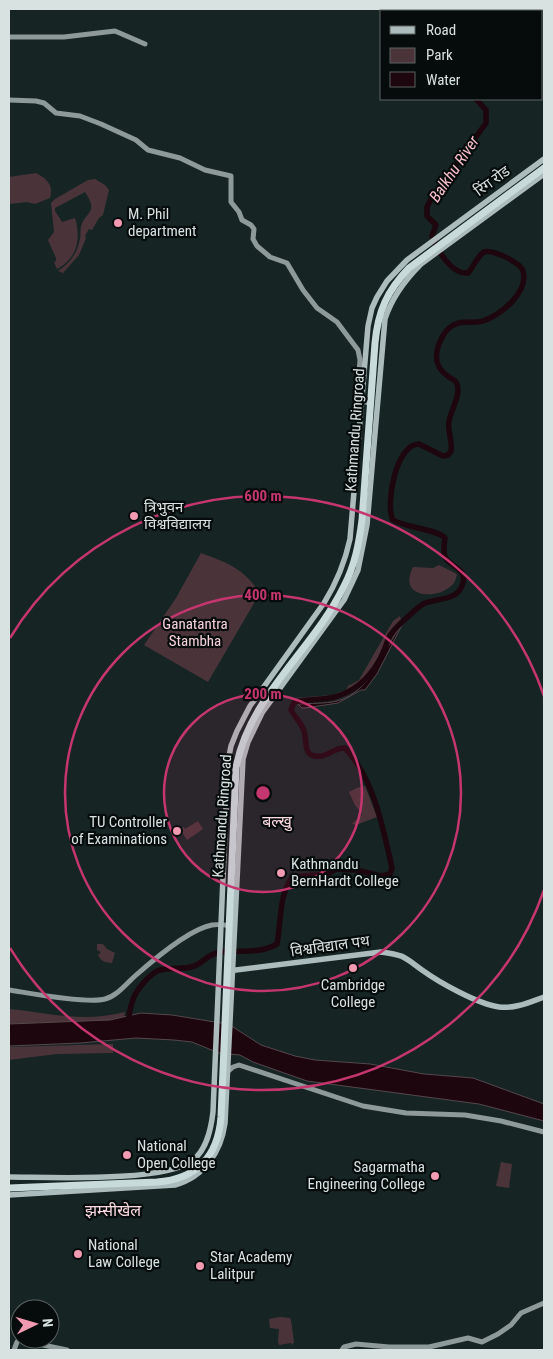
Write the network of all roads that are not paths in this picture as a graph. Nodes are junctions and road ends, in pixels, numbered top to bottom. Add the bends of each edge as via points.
1 (9, 37) edge
2 (145, 44) dead end
3 (9, 100) edge
4 (544, 159) edge
5 (544, 164) edge
6 (544, 168) edge
7 (544, 174) edge
8 (453, 234) junction
9 (425, 254) junction
10 (376, 349) junction
11 (365, 402) junction
12 (236, 789) junction
13 (227, 926) junction
14 (226, 962) junction
15 (228, 971) junction
16 (9, 990) edge
17 (544, 997) edge
18 (224, 1002) junction
19 (222, 1066) junction
20 (544, 1132) edge
21 (9, 1177) edge
22 (82, 1180) junction
23 (9, 1186) edge
24 (93, 1187) junction
25 (9, 1195) edge
26 (544, 1304) edge
27 (14, 1350) edge
28 (67, 1350) edge
29 (342, 1350) edge

1 - 2 street via 64,37 115,31
3 - 11 street via 44,103 56,113 80,116 101,124 136,140 148,150 231,176 231,202 242,220 254,229 253,240 257,246 270,257 287,263 317,308 337,322 358,350 357,399
4 - 8 main road, रिंग रोड via 456,224
5 - 8 highway, Kathmandu Ringroad
6 - 8 highway, Kathmandu Ringroad
7 - 8 main road
8 - 9 highway, Kathmandu Ringroad
9 - 10 highway, Kathmandu Ringroad via 404,269 385,292 376,316
9 - 11 main road via 406,260 376,297 368,326
10 - 11 highway, Kathmandu Ringroad
10 - 12 highway, Kathmandu Ringroad via 362,520 352,568 330,611 252,721 239,753
11 - 12 highway, Kathmandu Ringroad via 357,534 348,569 330,603 251,714 235,754
11 - 13 main road via 350,538 341,573 324,603 250,706 231,746 227,775
12 - 13 highway, Kathmandu Ringroad
13 - 14 highway, Kathmandu Ringroad
13 - 16 street via 209,926 182,940 106,999 75,999
14 - 15 highway, Kathmandu Ringroad
14 - 18 main road
15 - 17 main road, विश्वविद्याल पथ via 381,952 404,956 442,983 499,1007
15 - 18 highway, Kathmandu Ringroad
18 - 19 highway, Kathmandu Ringroad
19 - 20 street via 236,1066 363,1106 406,1113 465,1115
19 - 22 highway, Kathmandu Ringroad via 214,1133 196,1164 163,1178
19 - 24 highway, Kathmandu Ringroad via 220,1130 202,1164 174,1180
21 - 22 main road
22 - 23 highway, Kathmandu Ringroad
23 - 24 highway, Kathmandu Ringroad
24 - 25 main road
26 - 29 street via 520,1312 511,1325 482,1342 468,1338 429,1347 388,1348 356,1344
27 - 28 street via 19,1340

